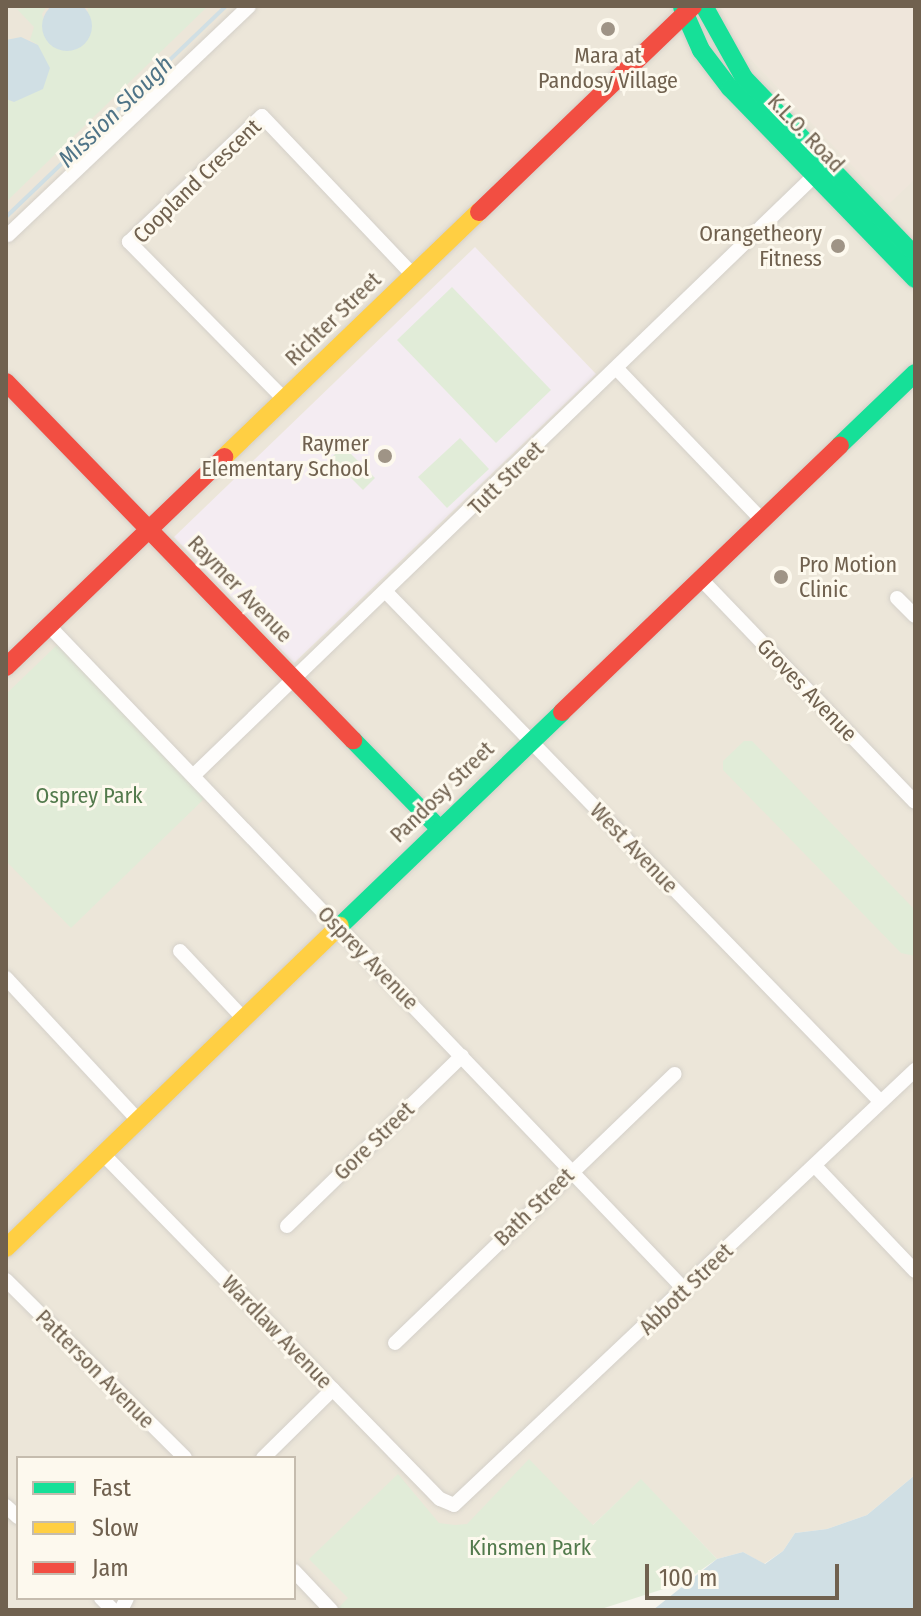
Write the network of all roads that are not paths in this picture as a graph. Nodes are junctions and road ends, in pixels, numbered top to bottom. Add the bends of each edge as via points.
1 (249, 6) edge
2 (704, 6) edge
3 (686, 9) edge
4 (814, 176) junction
5 (8, 235) dead end
6 (915, 256) edge
7 (413, 275) junction
8 (915, 279) edge
9 (617, 369) junction
10 (915, 373) edge
11 (6, 382) edge
12 (284, 399) junction
13 (761, 519) junction
14 (148, 530) junction
15 (700, 578) junction
16 (387, 593) junction
17 (897, 598) dead end
18 (915, 616) edge
19 (50, 627) junction
20 (6, 667) edge
21 (296, 680) junction
22 (530, 741) junction
23 (194, 775) junction
24 (915, 802) edge
25 (440, 829) junction
26 (338, 927) junction
27 (180, 951) dead end
28 (6, 978) edge
29 (243, 1018) junction
30 (462, 1056) junction
31 (915, 1070) edge
32 (675, 1074) dead end
33 (881, 1102) junction
34 (138, 1120) junction
35 (103, 1154) junction
36 (815, 1166) junction
37 (572, 1171) junction
38 (287, 1226) dead end
39 (6, 1248) edge
40 (915, 1271) edge
41 (6, 1280) edge
42 (685, 1290) junction
43 (395, 1343) dead end
44 (333, 1389) junction
45 (183, 1456) edge
46 (265, 1456) edge
47 (454, 1505) joint
48 (296, 1573) edge
49 (331, 1610) edge

1 - 5 street
2 - 6 street, K.L.O. Road via 744,78
3 - 4 street, K.L.O. Road via 730,88
3 - 7 street, Richter Street
4 - 8 street, K.L.O. Road
4 - 9 street, Tutt Street
7 - 12 street, Richter Street
7 - 12 street, Coopland Crescent via 262,116 129,242
9 - 13 street
9 - 16 street, Tutt Street
10 - 13 street, Pandosy Street
11 - 14 street, Raymer Avenue
12 - 14 street, Richter Street
13 - 15 street, Pandosy Street
14 - 19 street, Richter Street
14 - 21 street, Raymer Avenue
15 - 22 street, Pandosy Street
15 - 24 street, Groves Avenue
16 - 21 street, Tutt Street
16 - 22 street, West Avenue
17 - 18 street
19 - 20 street, Richter Street
19 - 23 street, Osprey Avenue
21 - 23 street, Tutt Street
21 - 25 street, Raymer Avenue
22 - 25 street, Pandosy Street
22 - 33 street, West Avenue
23 - 26 street, Osprey Avenue
25 - 26 street, Pandosy Street
26 - 29 street, Pandosy Street
26 - 30 street, Osprey Avenue
27 - 29 street
28 - 34 street
29 - 34 street, Pandosy Street
30 - 37 street, Osprey Avenue
30 - 38 street, Gore Street
31 - 33 street, Abbott Street
32 - 37 street, Bath Street
33 - 36 street, Abbott Street
34 - 35 street, Pandosy Street
35 - 39 street, Pandosy Street
35 - 44 street, Wardlaw Avenue
36 - 40 street
36 - 42 street, Abbott Street
37 - 42 street, Osprey Avenue
37 - 43 street, Bath Street
41 - 45 street, Patterson Avenue
42 - 47 street, Abbott Street
44 - 46 street
44 - 47 street, Wardlaw Avenue via 440,1499
48 - 49 street

